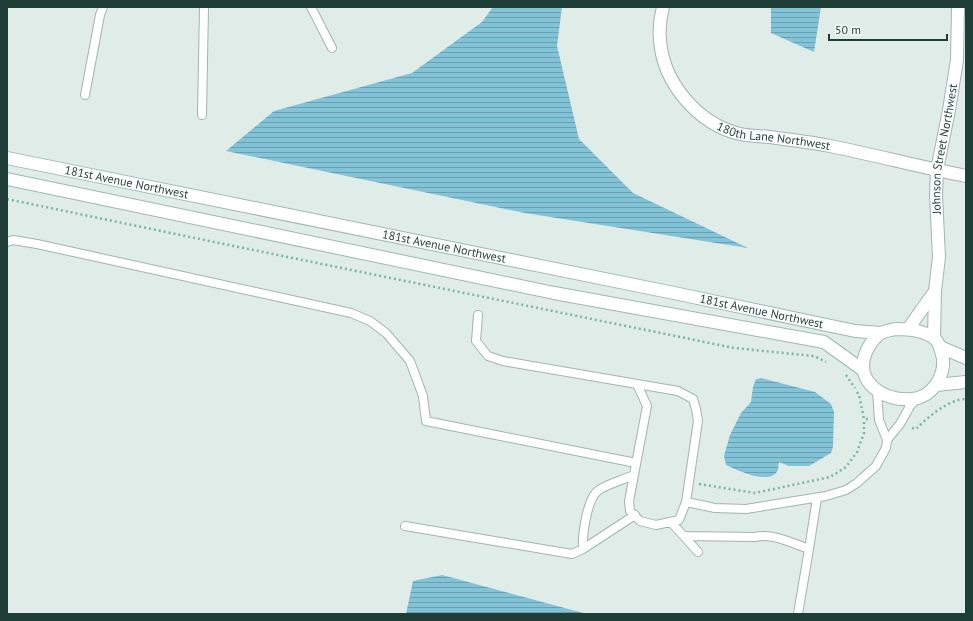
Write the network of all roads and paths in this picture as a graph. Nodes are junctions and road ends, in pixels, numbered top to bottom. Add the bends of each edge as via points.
1 (103, 7) edge
2 (204, 7) edge
3 (311, 7) edge
4 (663, 7) edge
5 (958, 7) edge
6 (332, 48) dead end
7 (85, 95) dead end
8 (202, 115) dead end
9 (7, 158) edge
10 (937, 170) junction
11 (966, 176) edge
12 (7, 178) edge
13 (7, 199) edge
14 (7, 242) edge
15 (935, 291) junction
16 (478, 315) dead end
17 (908, 329) junction
18 (881, 333) junction
19 (937, 342) junction
20 (966, 358) edge
21 (832, 365) dead end
22 (863, 370) junction
23 (842, 371) dead end
24 (966, 382) edge
25 (637, 384) junction
26 (936, 384) junction
27 (877, 391) junction
28 (918, 398) junction
29 (966, 399) edge
30 (864, 419) junction
31 (879, 420) junction
32 (900, 424) junction
33 (887, 440) junction
34 (636, 463) junction
35 (634, 475) junction
36 (689, 482) junction
37 (817, 498) junction
38 (686, 502) junction
39 (634, 515) junction
40 (671, 522) junction
41 (405, 526) dead end
42 (684, 536) junction
43 (583, 549) junction
44 (809, 549) junction
45 (698, 552) dead end
46 (798, 614) edge

1 - 7 lane
2 - 8 lane
3 - 6 lane
4 - 10 main road, 180th Lane Northwest via 660,41 664,60 673,81 686,100 718,126 740,134 806,142
5 - 10 main road, Johnson Street Northwest via 957,60
9 - 18 main road, 181st Avenue Northwest via 855,331
10 - 11 main road, 180th Lane Northwest
10 - 15 main road, Johnson Street Northwest via 939,257
12 - 22 main road, 181st Avenue Northwest via 554,293 824,342
13 - 21 path via 734,348 814,356
14 - 34 lane via 13,240 37,244 351,313 370,320 386,333 410,361 423,396 426,421
15 - 17 main road, Johnson Street Northwest
15 - 19 main road, Johnson Street Northwest
16 - 25 lane via 476,341 488,356 503,361
17 - 18 main road
17 - 19 main road via 922,332
18 - 22 main road via 871,343 864,357
19 - 20 main road
19 - 26 main road via 944,366
22 - 27 main road via 868,382
23 - 30 path via 859,395
24 - 26 main road
25 - 34 lane via 647,406
25 - 36 lane via 678,391 693,399 698,421
26 - 28 main road
27 - 28 main road via 902,399
27 - 31 lane
28 - 32 lane via 910,406
29 - 32 path via 959,399 930,416 916,429
30 - 31 path
30 - 36 path via 864,434 857,452 846,467 830,477 755,493
31 - 33 lane
32 - 33 lane
33 - 37 lane via 886,448 876,466 858,483 846,490
34 - 35 lane
35 - 39 lane via 629,501 630,511
35 - 43 lane via 598,490 591,499 582,538
36 - 38 lane
37 - 38 lane via 746,509 715,508
37 - 44 lane
38 - 40 lane via 679,520
39 - 40 lane via 640,521 656,525
39 - 43 lane
40 - 42 lane
41 - 43 lane via 572,554
42 - 44 lane via 763,535
42 - 45 lane
44 - 46 lane

